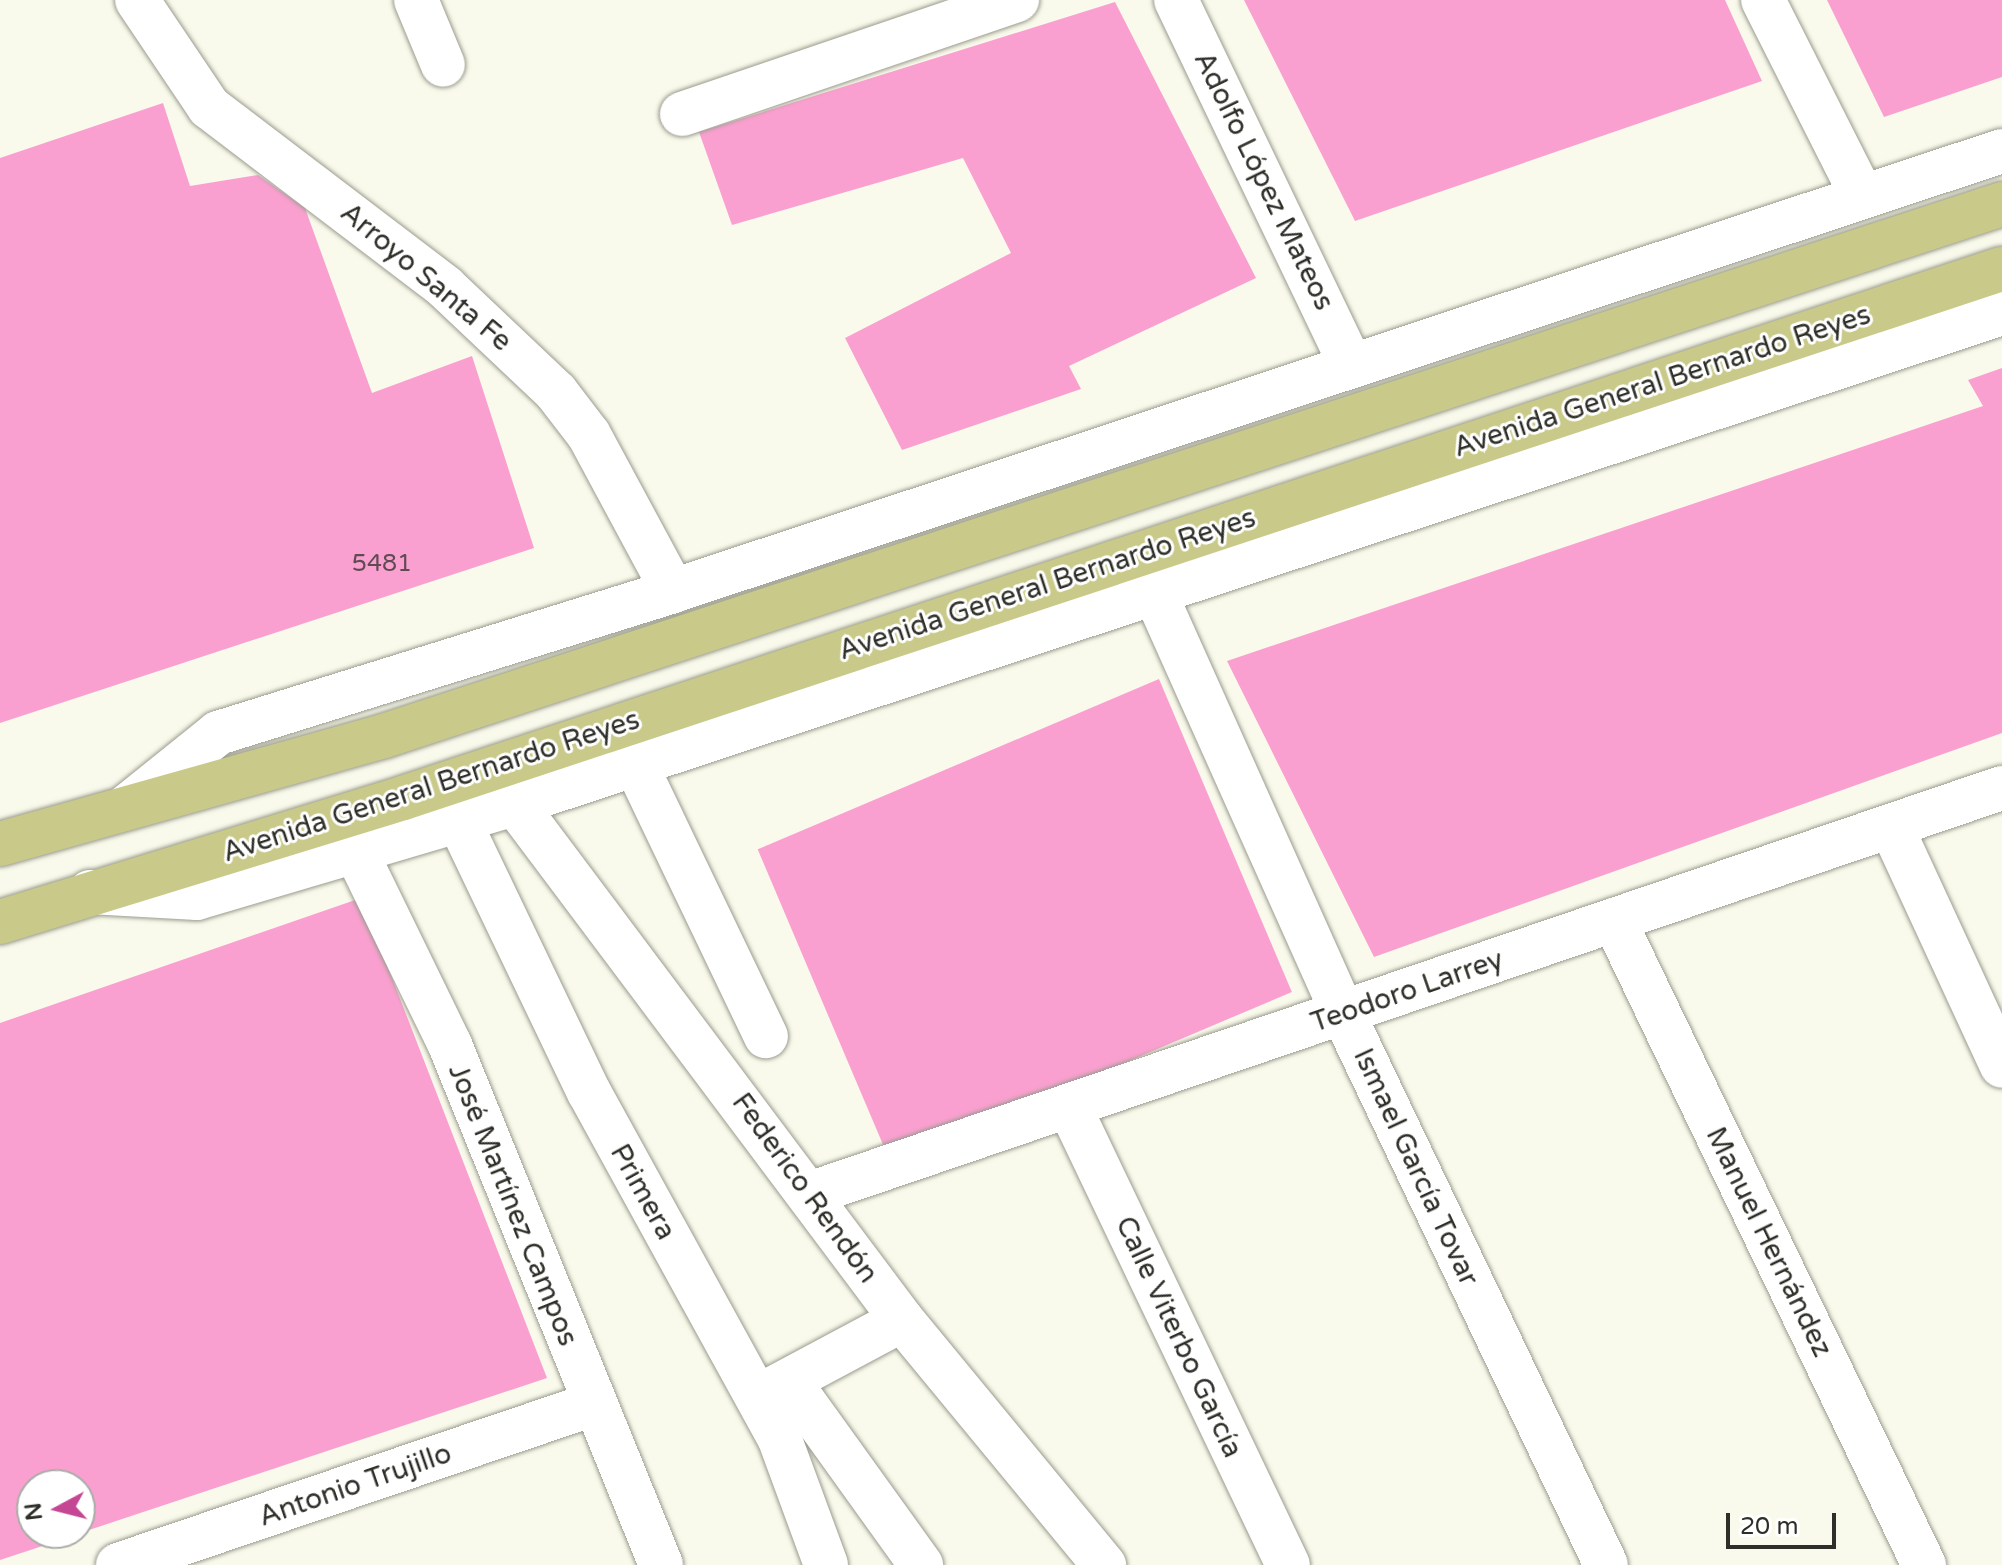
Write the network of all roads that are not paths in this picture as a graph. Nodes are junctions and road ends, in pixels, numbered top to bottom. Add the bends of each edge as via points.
1 (137, 0) edge
2 (416, 0) edge
3 (1017, 0) edge
4 (1176, 0) edge
5 (1763, 0) edge
6 (443, 65) dead end
7 (682, 114) dead end
8 (2002, 151) edge
9 (1862, 196) junction
10 (2002, 204) edge
11 (2002, 269) edge
12 (2002, 313) edge
13 (1350, 363) junction
14 (673, 591) junction
15 (1154, 591) junction
16 (635, 763) junction
17 (2002, 788) edge
18 (515, 804) junction
19 (126, 807) junction
20 (458, 819) junction
21 (1891, 826) junction
22 (0, 844) edge
23 (355, 850) junction
24 (90, 892) junction
25 (1614, 920) junction
26 (0, 922) edge
27 (1343, 1013) junction
28 (766, 1036) dead end
29 (2002, 1066) edge
30 (1070, 1108) junction
31 (812, 1193) junction
32 (902, 1320) junction
33 (773, 1390) junction
34 (591, 1405) junction
35 (118, 1565) edge
36 (661, 1565) edge
37 (826, 1565) edge
38 (921, 1565) edge
39 (1104, 1565) edge
40 (1288, 1565) edge
41 (1606, 1565) edge
42 (1924, 1565) edge

1 - 14 street, Arroyo Santa Fe via 209,107 445,287 556,392 589,435
2 - 6 street
3 - 7 street
4 - 13 street, Adolfo López Mateos
5 - 9 street
8 - 9 street
9 - 13 street
10 - 19 main road via 384,736
11 - 24 main road, Avenida General Bernardo Reyes via 403,798
12 - 15 street, Avenida General Bernardo Reyes
13 - 14 street
14 - 19 street via 218,733
15 - 16 street, Avenida General Bernardo Reyes
15 - 27 street, Ismael García Tovar
16 - 18 street, Avenida General Bernardo Reyes
16 - 28 street
17 - 21 street, Teodoro Larrey
18 - 20 street, Avenida General Bernardo Reyes
18 - 31 street, Federico Rendón
19 - 22 main road
20 - 23 street, Avenida General Bernardo Reyes
20 - 33 street, Primera via 589,1092
21 - 25 street, Teodoro Larrey
21 - 29 street
23 - 24 street, Avenida General Bernardo Reyes via 197,898
23 - 34 street, José Martínez Campos via 450,1045
24 - 26 main road, Avenida General Bernardo Reyes
25 - 27 street, Teodoro Larrey
25 - 42 street, Manuel Hernández
27 - 30 street, Teodoro Larrey
27 - 41 street, Ismael García Tovar
30 - 31 street, Teodoro Larrey
30 - 40 street, Calle Viterbo García
31 - 32 street, Federico Rendón
32 - 33 street
32 - 39 street, Federico Rendón
33 - 37 street, Primera via 779,1437
33 - 38 street, Primera
34 - 35 street, Antonio Trujillo
34 - 36 street, José Martínez Campos

